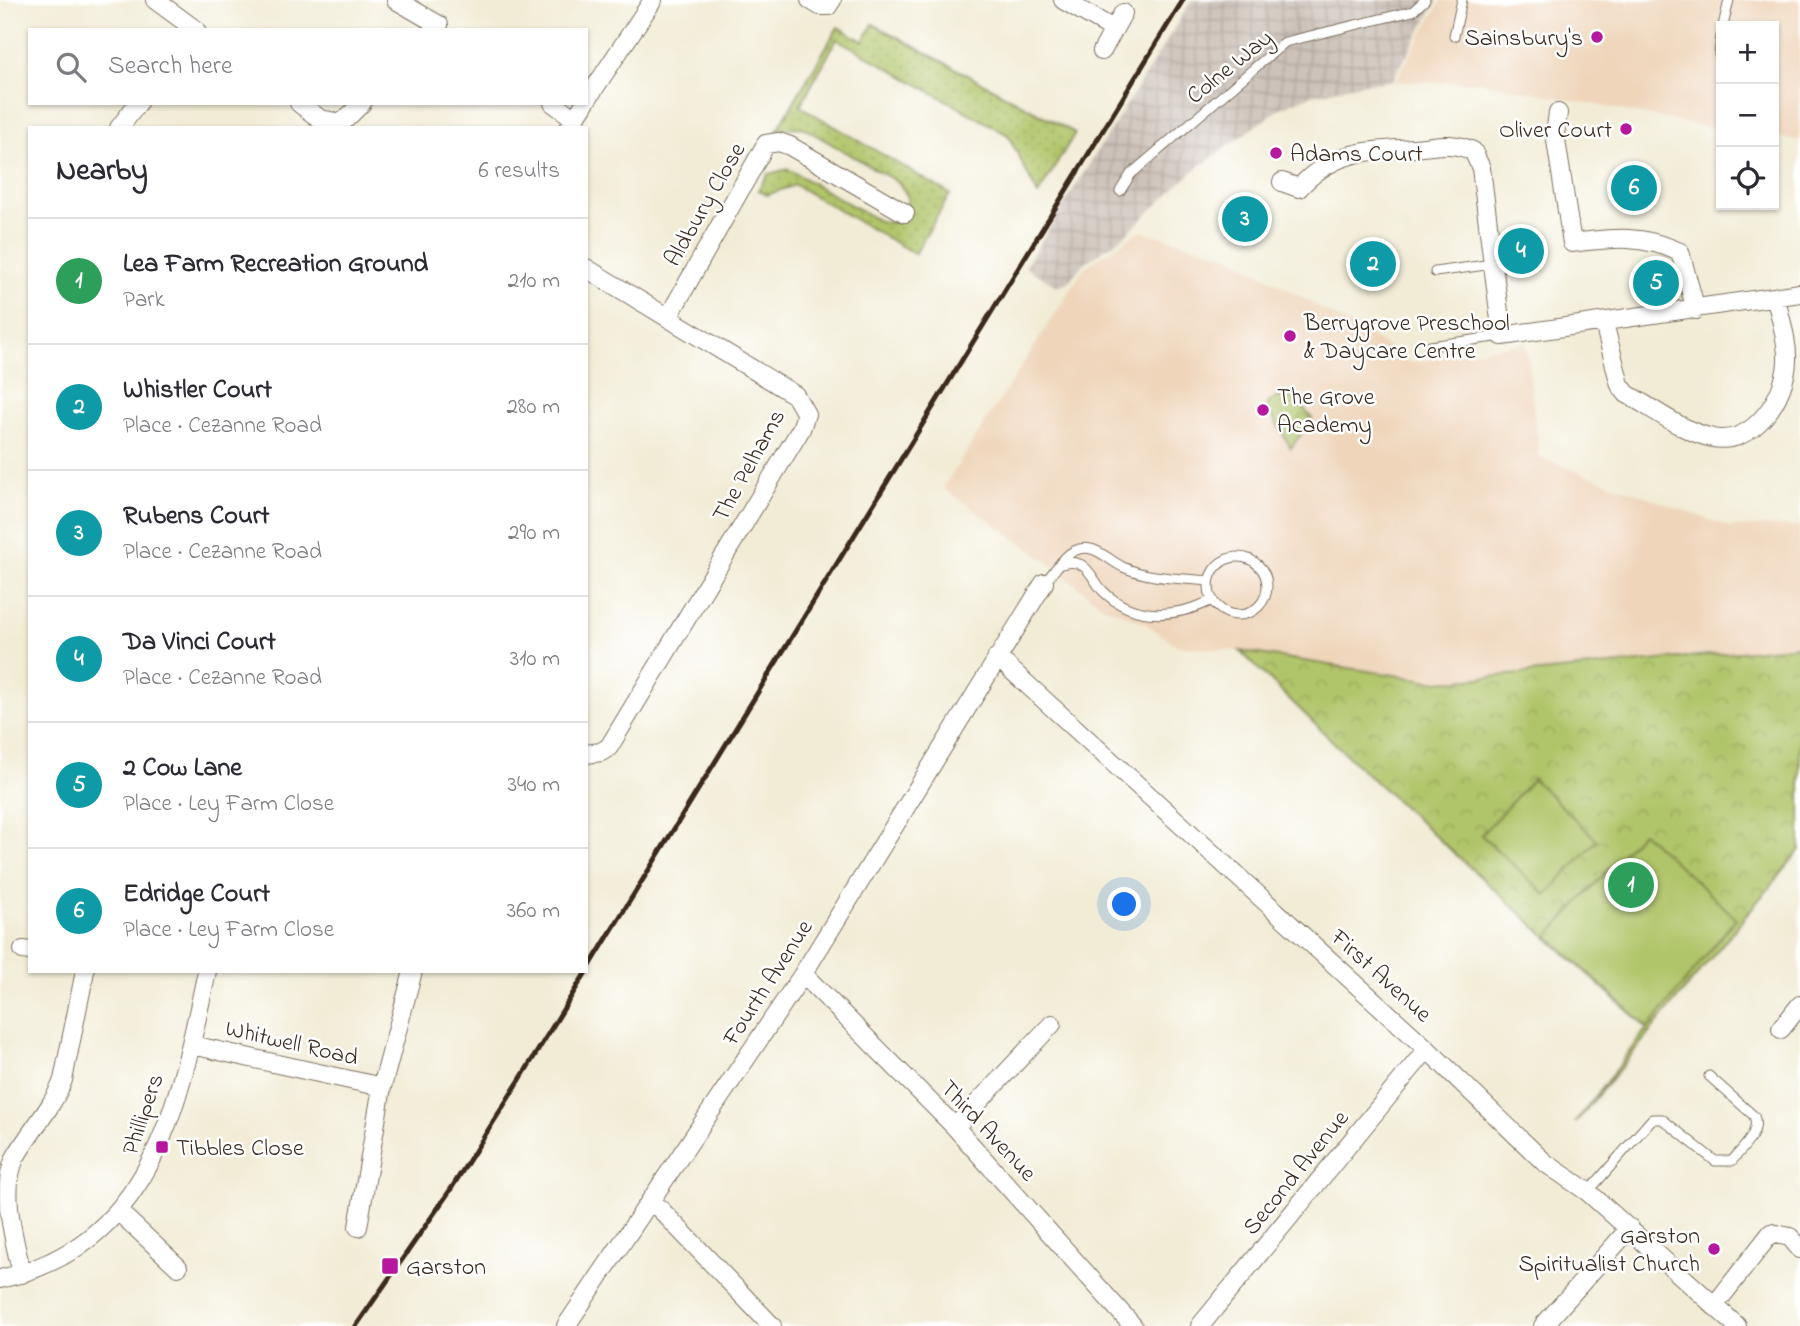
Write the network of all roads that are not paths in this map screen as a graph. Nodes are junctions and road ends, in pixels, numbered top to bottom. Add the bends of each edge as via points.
1 (155, 0) edge
2 (396, 0) edge
3 (653, 0) edge
4 (810, 0) edge
5 (1063, 0) edge
6 (1425, 0) edge
7 (1462, 0) edge
8 (1729, 0) edge
9 (830, 3) edge
10 (1123, 13) dead end
11 (1724, 21) edge
12 (194, 28) edge
13 (422, 28) edge
14 (442, 28) edge
15 (1113, 29) junction
16 (1454, 36) dead end
17 (1102, 51) dead end
18 (588, 99) edge
19 (136, 105) edge
20 (302, 105) edge
21 (360, 105) edge
22 (558, 105) edge
23 (579, 113) edge
24 (1558, 113) dead end
25 (121, 126) edge
26 (1282, 182) dead end
27 (1120, 191) dead end
28 (905, 213) dead end
29 (1493, 264) junction
30 (588, 269) edge
31 (1435, 272) dead end
32 (1800, 293) edge
33 (1776, 298) junction
34 (1696, 310) junction
35 (669, 316) junction
36 (1604, 323) junction
37 (1502, 336) junction
38 (1430, 345) dead end
39 (1060, 565) junction
40 (1209, 581) junction
41 (1044, 583) joint
42 (1213, 600) junction
43 (997, 657) junction
44 (588, 754) edge
45 (85, 973) edge
46 (207, 973) edge
47 (412, 973) edge
48 (803, 974) junction
49 (1800, 1005) edge
50 (1052, 1024) dead end
51 (1781, 1029) dead end
52 (192, 1045) junction
53 (1427, 1049) junction
54 (1709, 1076) dead end
55 (382, 1087) junction
56 (955, 1127) junction
57 (1588, 1192) junction
58 (649, 1202) junction
59 (118, 1211) junction
60 (358, 1227) dead end
61 (1630, 1228) junction
62 (1800, 1249) edge
63 (178, 1268) dead end
64 (22, 1274) junction
65 (0, 1279) edge
66 (1714, 1306) junction
67 (566, 1326) edge
68 (772, 1326) edge
69 (1133, 1326) edge
70 (1200, 1326) edge
71 (1543, 1326) edge
72 (1737, 1326) edge

1 - 12 street
2 - 14 street
3 - 18 street
4 - 9 street via 820,6
5 - 15 street
6 - 27 lane, Colne Way via 1413,11 1285,42 1131,174
7 - 16 lane
8 - 11 lane
10 - 15 street
13 - 14 street
15 - 17 street
19 - 25 street
20 - 21 street via 320,119 342,123
22 - 23 street
24 - 34 street via 1555,134 1572,243 1620,237 1656,241 1680,252
26 - 29 street via 1299,188 1316,169 1368,149 1454,143 1473,151 1481,168
28 - 35 street, Aldbury Close via 790,146 766,144
29 - 31 lane
29 - 37 street
30 - 35 street, The Pelhams
32 - 33 street
33 - 34 street
33 - 36 street via 1787,356 1782,386 1755,425 1728,439 1701,434 1628,394 1620,385
34 - 36 street
35 - 44 street, The Pelhams via 795,395 806,414 802,429 609,747
36 - 37 street
37 - 38 lane
39 - 40 lane via 1073,551 1097,550 1140,572
39 - 41 lane
39 - 42 lane via 1083,566 1110,597 1151,613 1184,614
40 - 42 lane
40 - 42 lane via 1225,559 1243,557 1260,566 1267,583 1262,602 1247,614 1228,613
41 - 43 street, Fourth Avenue
43 - 48 street, Fourth Avenue
43 - 53 street, First Avenue
45 - 64 street via 60,1088 9,1174 7,1202
46 - 52 street, Phillipers
47 - 55 street, Whitwell Road
48 - 56 street, Third Avenue
48 - 58 street, Fourth Avenue
49 - 51 street
50 - 56 street
52 - 55 street, Whitwell Road
52 - 59 street, Phillipers via 147,1173
53 - 57 street, First Avenue via 1544,1162
53 - 70 street, Second Avenue
54 - 57 lane via 1757,1122 1732,1161 1715,1161 1662,1119 1652,1119
55 - 60 street, Whitwell Road
56 - 69 street, Third Avenue
57 - 61 street, First Avenue
58 - 67 street, Fourth Avenue
58 - 68 street
59 - 63 street
59 - 64 street, Phillipers via 69,1253
61 - 66 street, First Avenue
61 - 71 street
62 - 66 street via 1790,1237 1771,1233
64 - 65 street, Phillipers
66 - 72 street, First Avenue

